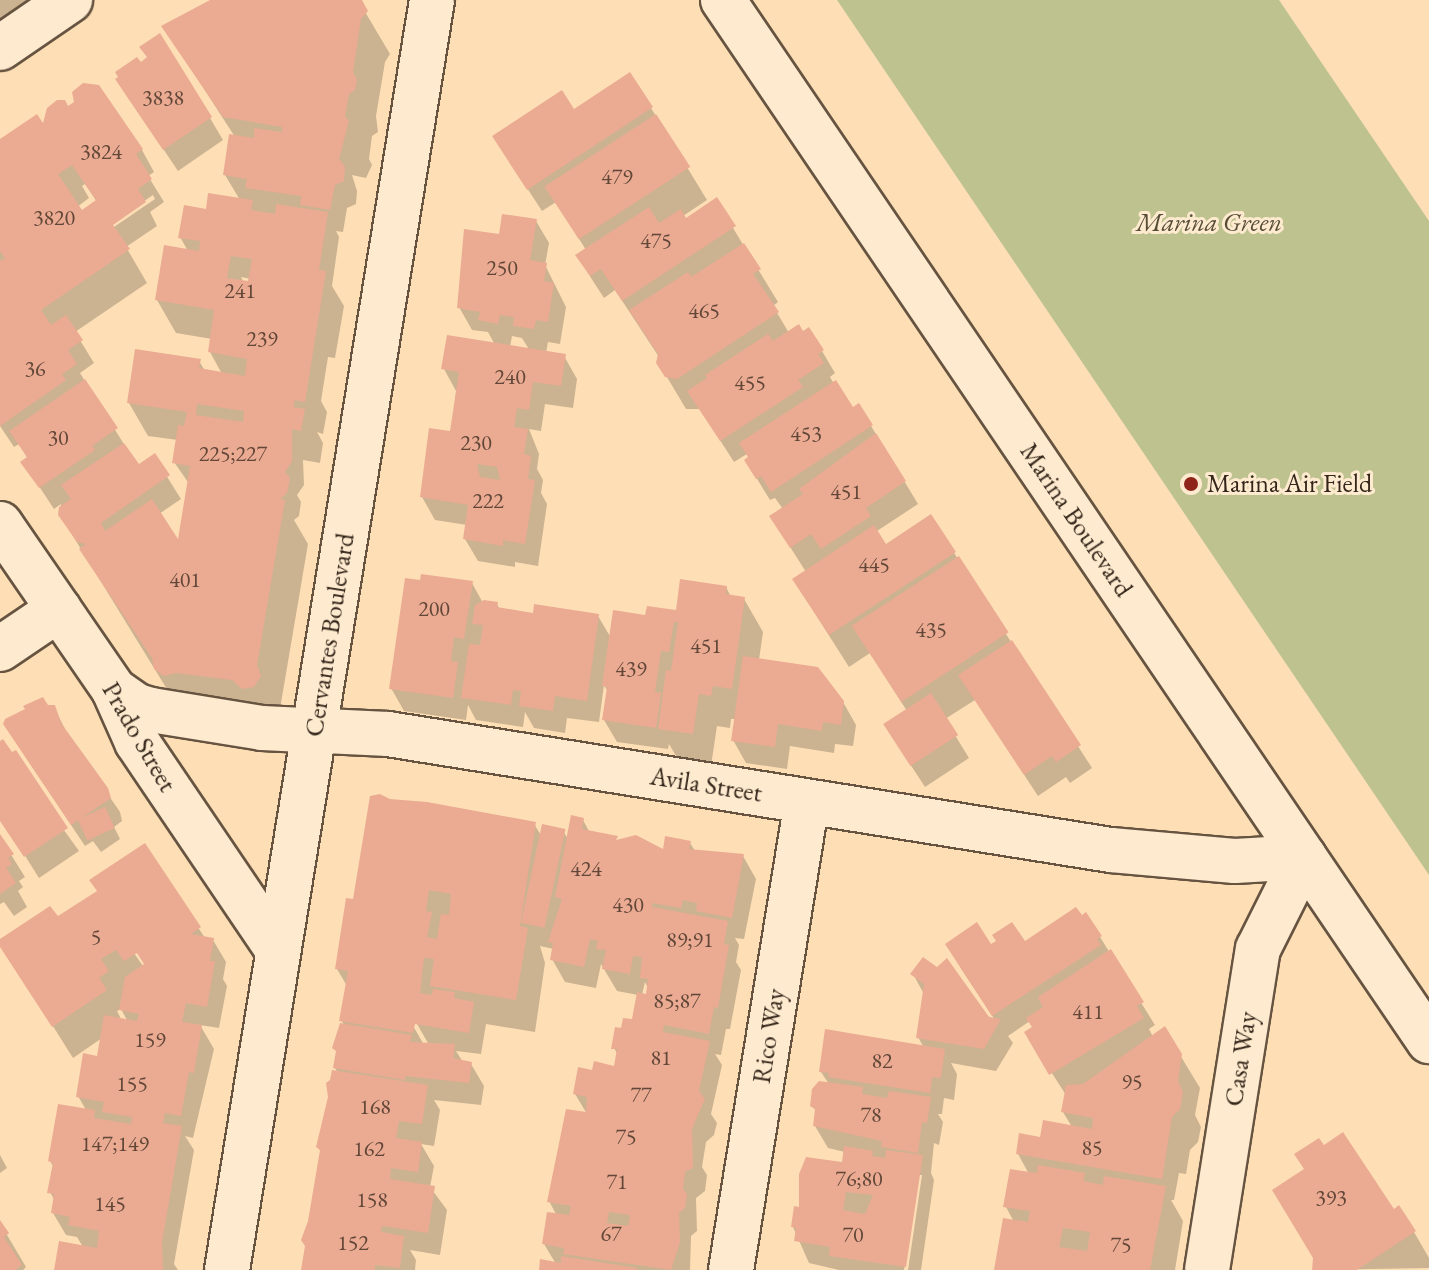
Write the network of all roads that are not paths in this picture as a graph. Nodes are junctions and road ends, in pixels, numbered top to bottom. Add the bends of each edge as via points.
1 (70, 0) edge
2 (432, 0) edge
3 (723, 0) edge
4 (0, 48) edge
5 (0, 524) edge
6 (59, 609) junction
7 (0, 649) edge
8 (114, 690) junction
9 (314, 730) junction
10 (807, 802) junction
11 (1304, 857) junction
12 (278, 950) junction
13 (1429, 1041) edge
14 (227, 1270) edge
15 (731, 1270) edge
16 (1207, 1270) edge

1 - 4 street
2 - 9 street, Cervantes Boulevard
3 - 11 street, Marina Boulevard
5 - 6 street, Prado Street
6 - 7 street
6 - 8 street, Prado Street
8 - 9 street, Avila Street via 151,710 262,728
8 - 12 street, Prado Street via 137,742
9 - 10 street, Avila Street via 388,734
9 - 12 street, Cervantes Boulevard
10 - 11 street, Avila Street via 1155,856 1235,861
10 - 15 street, Rico Way
11 - 13 street, Marina Boulevard
11 - 16 street, Casa Way via 1258,949
12 - 14 street, Cervantes Boulevard

